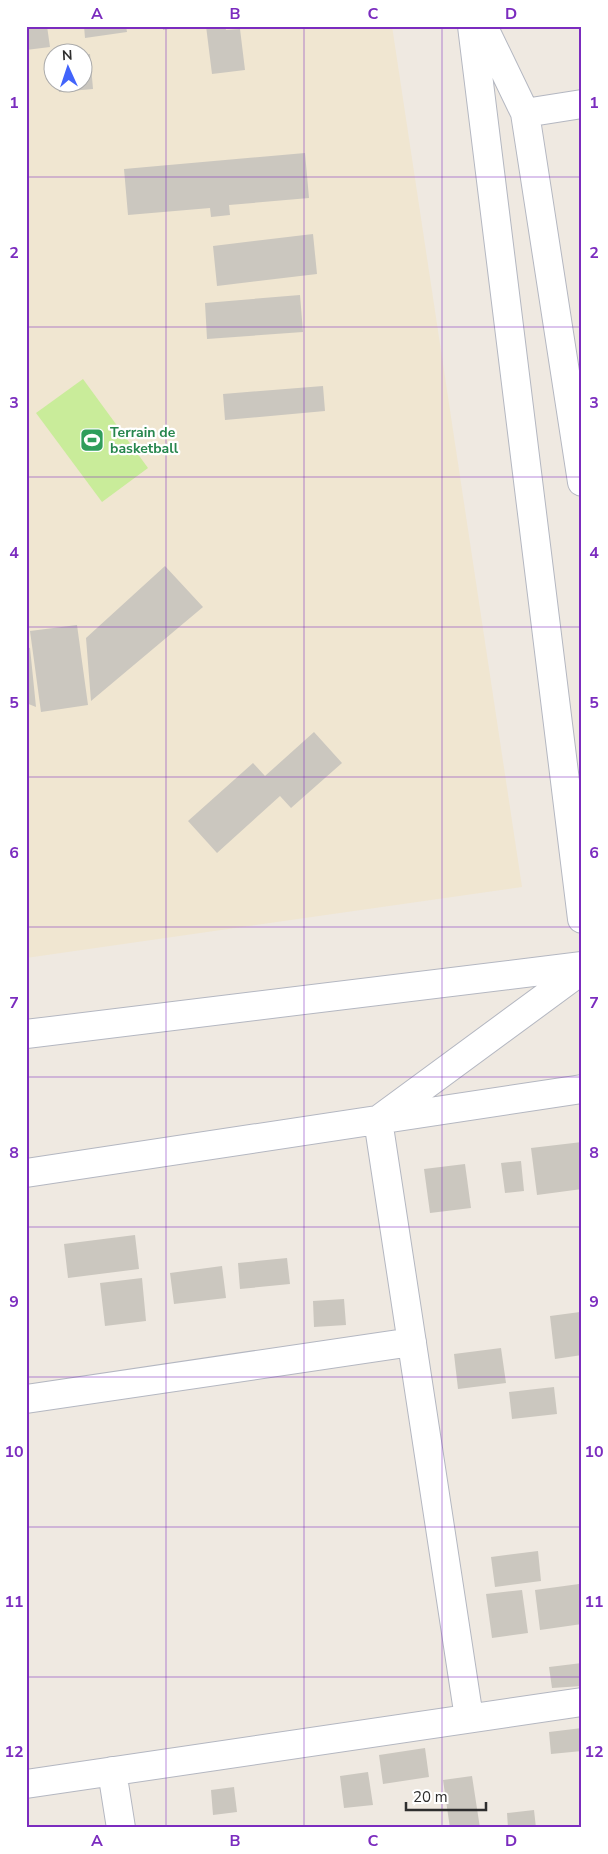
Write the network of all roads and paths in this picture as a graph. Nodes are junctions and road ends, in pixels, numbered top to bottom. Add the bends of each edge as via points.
1 (472, 26) edge
2 (483, 26) edge
3 (582, 104) edge
4 (525, 112) junction
5 (582, 482) edge
6 (582, 919) edge
7 (582, 968) edge
8 (26, 1034) edge
9 (582, 1089) edge
10 (378, 1120) junction
11 (26, 1174) edge
12 (412, 1342) junction
13 (26, 1399) edge
14 (582, 1702) edge
15 (469, 1718) junction
16 (112, 1771) junction
17 (26, 1784) edge
18 (121, 1828) edge

1 - 6 street
2 - 4 street
3 - 4 street
4 - 5 street
7 - 8 street
7 - 10 street
9 - 10 street
10 - 11 street
10 - 12 street
12 - 13 street
12 - 15 street
14 - 15 street
15 - 16 street
16 - 17 street
16 - 18 street

